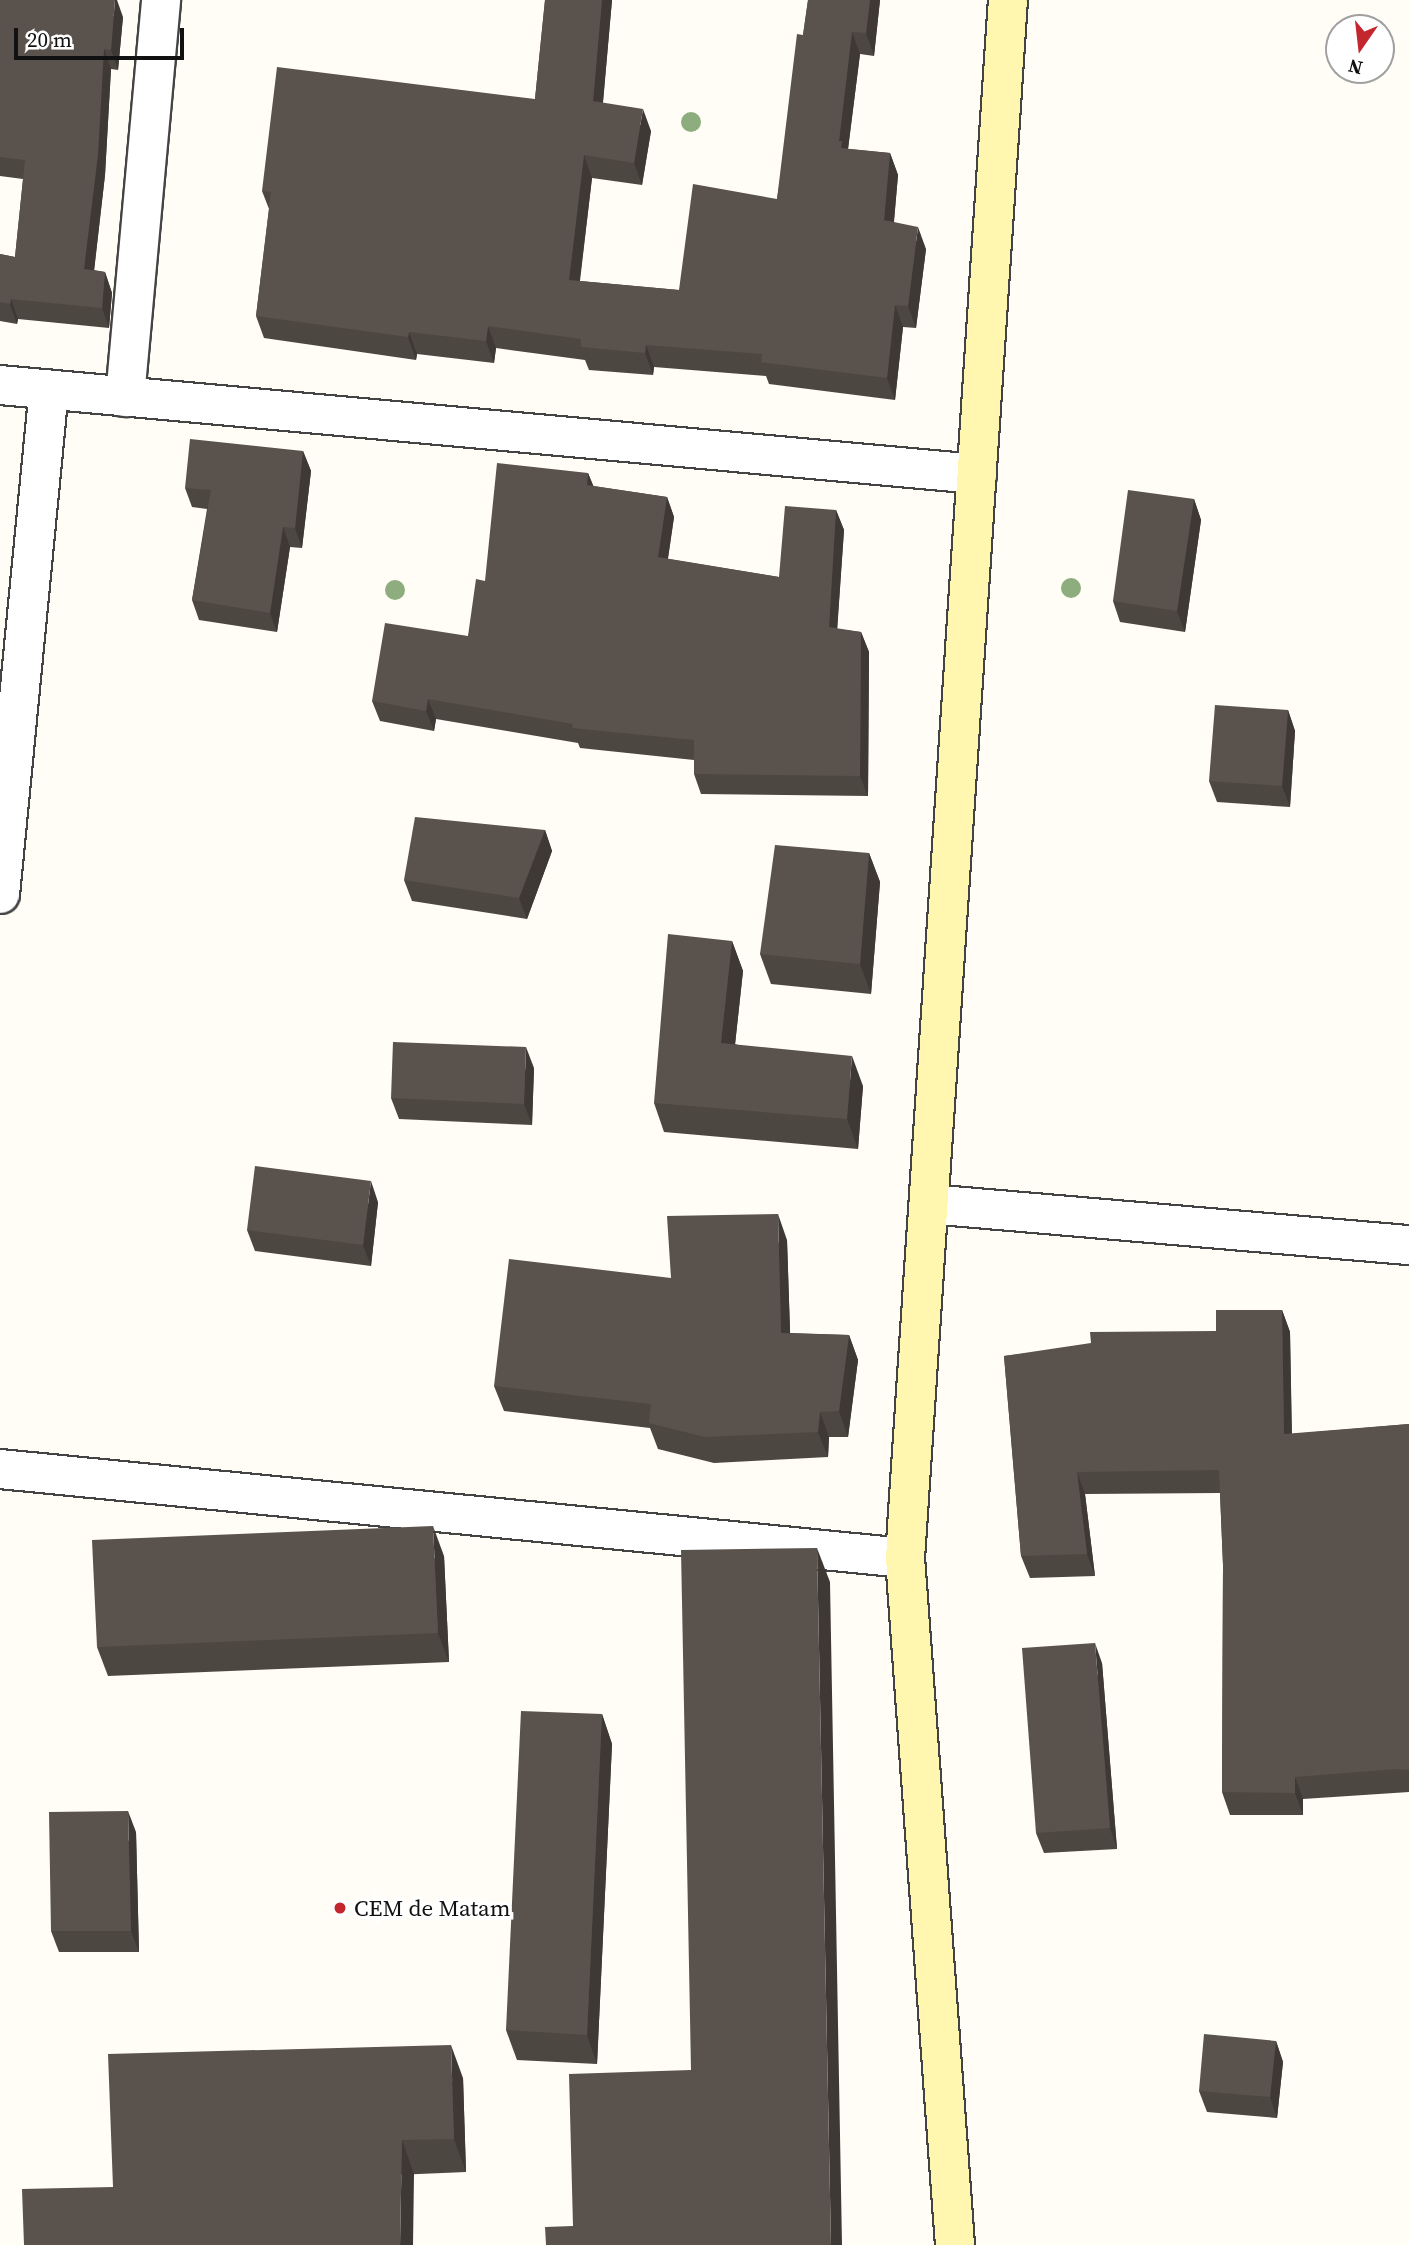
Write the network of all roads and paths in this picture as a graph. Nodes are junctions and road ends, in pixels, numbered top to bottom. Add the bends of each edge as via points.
1 (161, 0) edge
2 (1008, 0) edge
3 (0, 385) edge
4 (49, 389) junction
5 (125, 397) junction
6 (977, 474) junction
7 (0, 894) edge
8 (929, 1204) junction
9 (1409, 1245) edge
10 (0, 1469) edge
11 (905, 1558) junction
12 (955, 2245) edge

1 - 5 street
2 - 6 street
3 - 4 street
4 - 5 street
4 - 7 street
5 - 6 street
6 - 8 street
8 - 9 street
8 - 11 street
10 - 11 street
11 - 12 street

